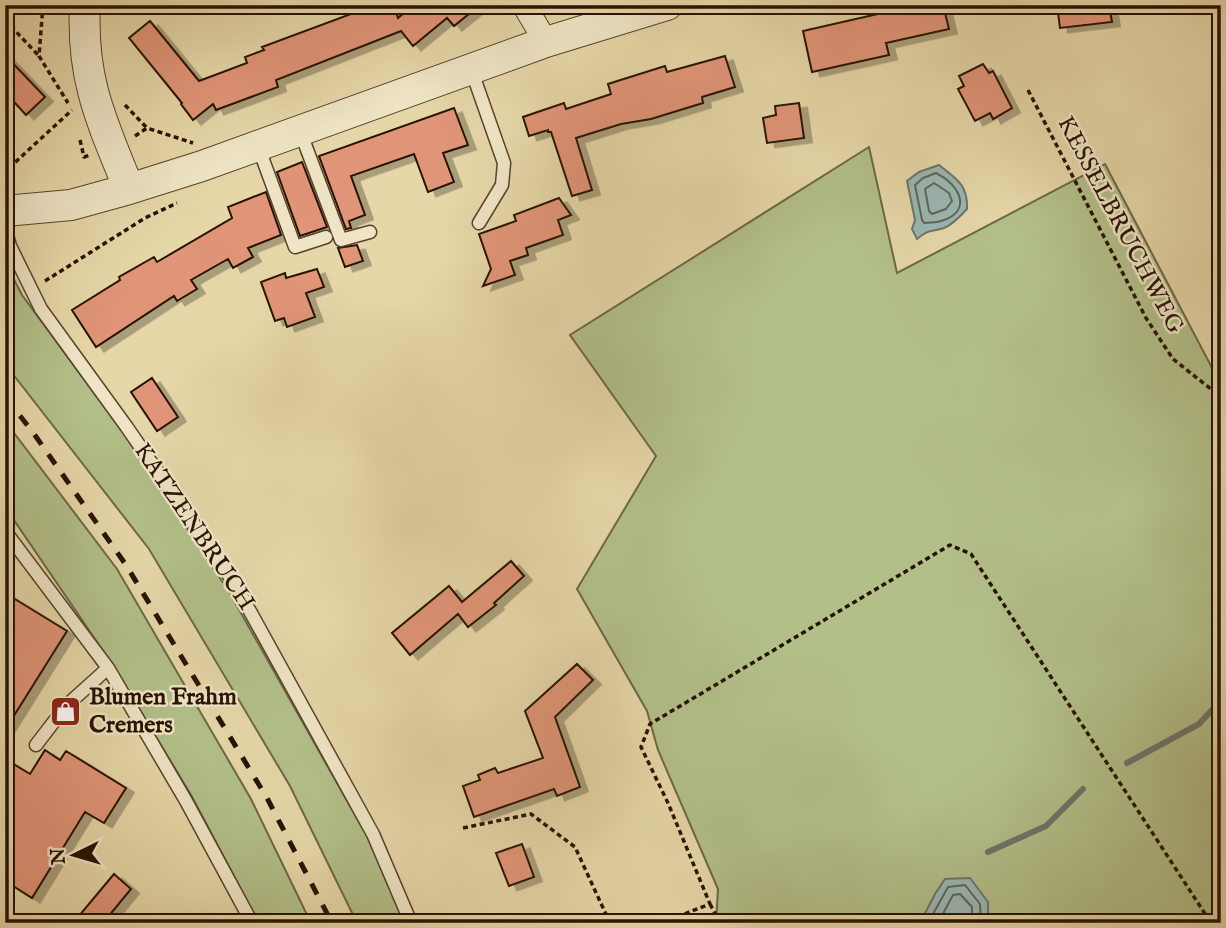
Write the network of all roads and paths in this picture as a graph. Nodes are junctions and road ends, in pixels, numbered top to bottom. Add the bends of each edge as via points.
1 (43, 5) edge
2 (85, 5) edge
3 (524, 5) edge
4 (667, 5) edge
5 (5, 20) edge
6 (546, 42) junction
7 (39, 56) junction
8 (471, 69) junction
9 (1028, 90) dead end
10 (72, 110) junction
11 (75, 121) dead end
12 (300, 131) junction
13 (78, 133) dead end
14 (258, 146) junction
15 (113, 149) junction
16 (129, 189) junction
17 (5, 192) edge
18 (5, 211) edge
19 (479, 223) dead end
20 (5, 228) edge
21 (370, 232) dead end
22 (326, 237) dead end
23 (1221, 397) edge
24 (5, 531) edge
25 (108, 668) junction
26 (37, 745) dead end
27 (463, 828) dead end
28 (710, 904) junction
29 (252, 923) edge
30 (411, 923) edge
31 (610, 923) edge
32 (661, 923) edge
33 (720, 923) edge
34 (1211, 923) edge

1 - 7 path
2 - 15 street via 87,70
3 - 6 street
4 - 6 street
5 - 7 path
6 - 8 street
7 - 10 path
8 - 12 street
8 - 19 lane via 504,163 502,185
9 - 23 path, KESSELBRUCHWEG via 1146,318 1173,359
10 - 11 path
10 - 17 path via 10,167
12 - 14 street
12 - 21 lane via 341,240
13 - 15 path via 84,157
14 - 16 street
14 - 22 lane via 295,247
15 - 16 street
16 - 18 street via 71,205
20 - 30 lane, KATZENBRUCH via 41,309 235,584 373,834
24 - 25 lane
25 - 26 lane via 66,706
25 - 29 lane
27 - 31 path via 531,814 575,847
28 - 32 path
28 - 33 path
28 - 34 path via 641,747 650,724 950,545 971,554

